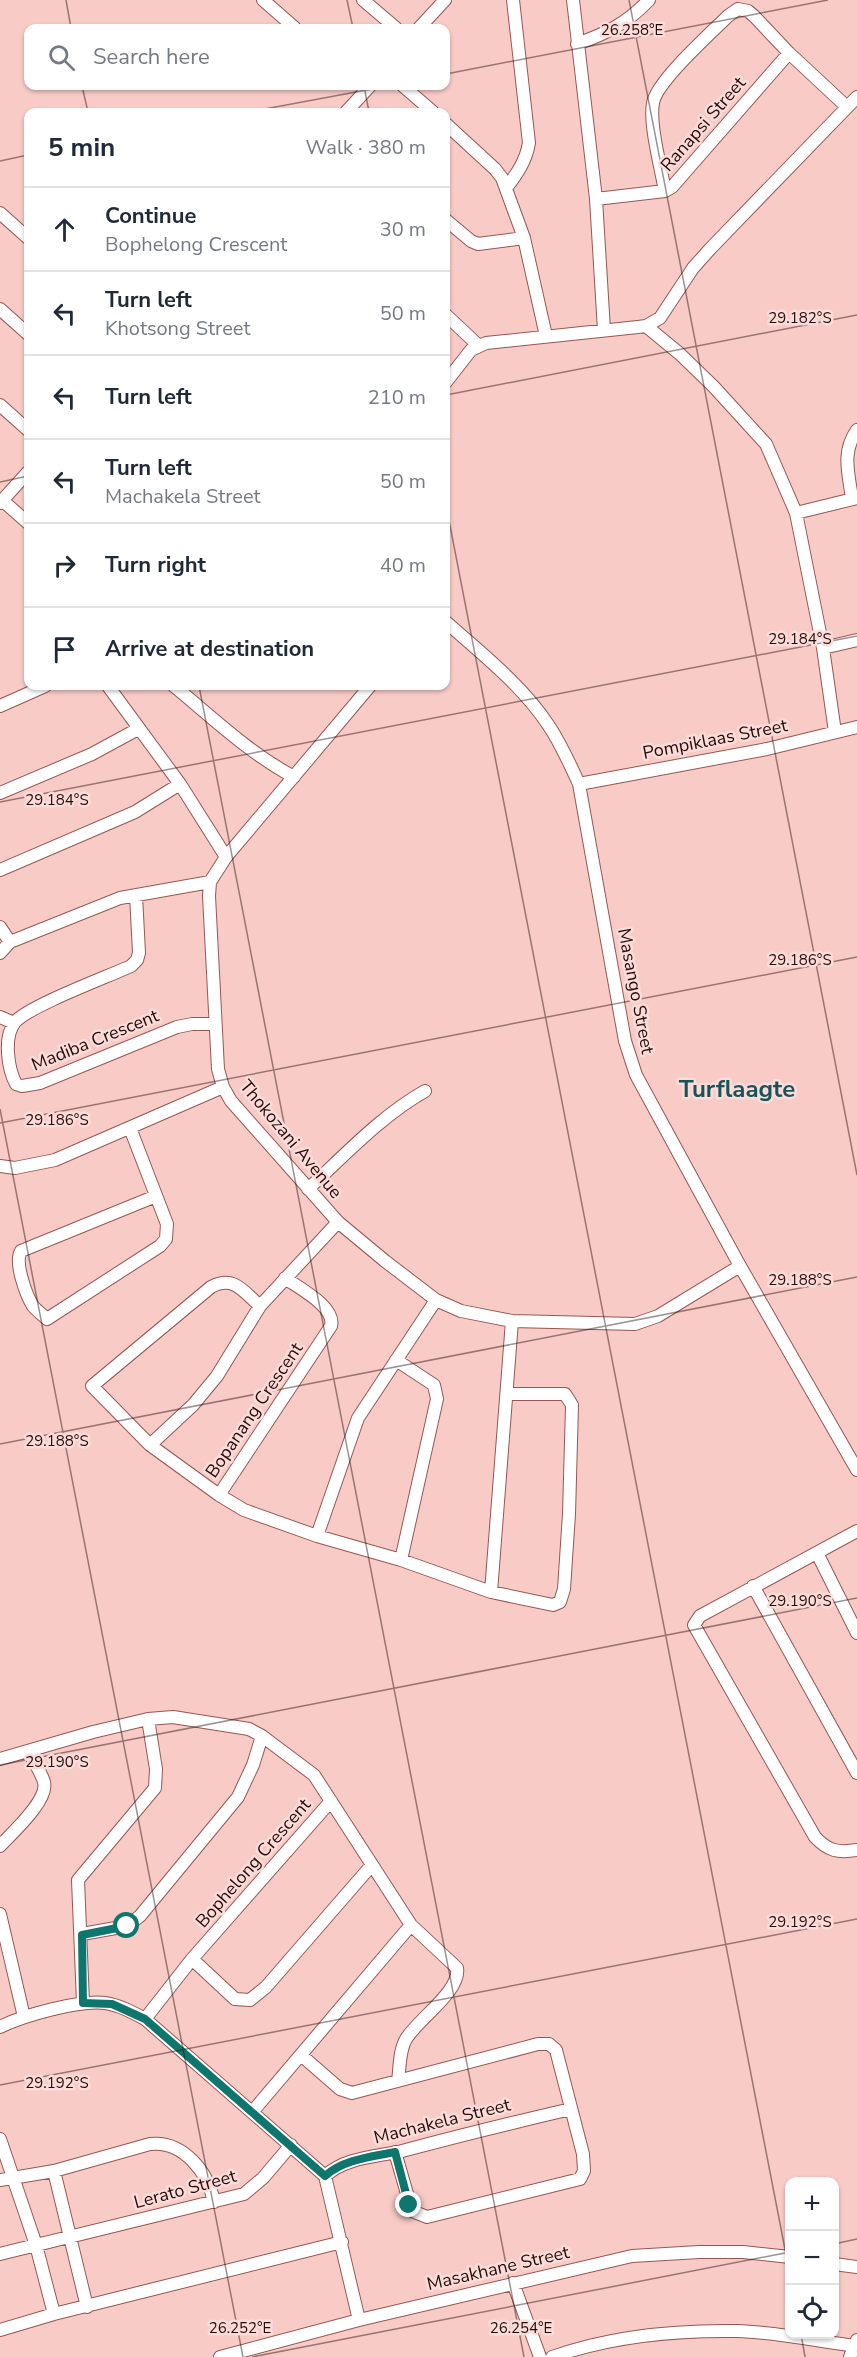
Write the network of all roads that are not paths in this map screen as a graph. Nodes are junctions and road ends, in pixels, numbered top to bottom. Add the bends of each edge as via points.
1 (263, 0) edge
2 (363, 0) edge
3 (445, 0) edge
4 (513, 0) edge
5 (573, 0) edge
6 (648, 0) edge
7 (290, 24) edge
8 (391, 24) edge
9 (423, 24) edge
10 (577, 44) junction
11 (789, 53) junction
12 (362, 90) edge
13 (408, 90) edge
14 (857, 97) edge
15 (847, 107) junction
16 (349, 108) edge
17 (428, 108) edge
18 (450, 128) edge
19 (506, 188) junction
20 (665, 191) junction
21 (596, 199) junction
22 (0, 213) edge
23 (450, 223) edge
24 (24, 234) edge
25 (525, 238) junction
26 (0, 309) edge
27 (450, 319) edge
28 (646, 326) junction
29 (24, 330) edge
30 (604, 330) junction
31 (546, 336) junction
32 (478, 345) junction
33 (450, 377) edge
34 (0, 405) edge
35 (24, 426) edge
36 (857, 430) edge
37 (24, 476) edge
38 (855, 499) edge
39 (1, 501) edge
40 (796, 513) junction
41 (24, 520) edge
42 (450, 626) edge
43 (857, 640) edge
44 (823, 648) junction
45 (36, 690) edge
46 (111, 690) edge
47 (179, 690) edge
48 (367, 690) edge
49 (0, 706) edge
50 (857, 727) edge
51 (138, 729) junction
52 (836, 732) junction
53 (294, 777) junction
54 (180, 784) junction
55 (579, 784) junction
56 (0, 793) edge
57 (226, 857) junction
58 (0, 870) edge
59 (210, 882) junction
60 (136, 895) junction
61 (0, 927) edge
62 (10, 942) junction
63 (0, 953) edge
64 (0, 1017) edge
65 (14, 1023) junction
66 (215, 1024) junction
67 (223, 1087) junction
68 (425, 1091) dead end
69 (130, 1128) junction
70 (0, 1166) edge
71 (308, 1189) junction
72 (156, 1196) junction
73 (338, 1222) junction
74 (740, 1266) junction
75 (285, 1278) junction
76 (436, 1300) junction
77 (260, 1306) junction
78 (512, 1321) junction
79 (396, 1360) junction
80 (507, 1394) junction
81 (150, 1445) junction
82 (857, 1470) edge
83 (219, 1495) junction
84 (857, 1531) edge
85 (317, 1536) junction
86 (817, 1553) junction
87 (402, 1560) junction
88 (753, 1586) junction
89 (491, 1592) junction
90 (857, 1633) edge
91 (148, 1719) junction
92 (262, 1736) junction
93 (29, 1752) junction
94 (0, 1759) edge
95 (857, 1773) edge
96 (332, 1801) junction
97 (0, 1846) edge
98 (857, 1850) edge
99 (371, 1866) junction
100 (0, 1914) edge
101 (411, 1925) junction
102 (82, 1935) junction
103 (192, 1959) junction
104 (83, 2003) junction
105 (24, 2017) junction
106 (145, 2019) junction
107 (0, 2027) edge
108 (301, 2055) junction
109 (398, 2080) junction
110 (571, 2109) junction
111 (253, 2111) junction
112 (0, 2139) edge
113 (291, 2145) junction
114 (395, 2152) junction
115 (54, 2171) junction
116 (325, 2176) junction
117 (14, 2177) junction
118 (0, 2180) edge
119 (214, 2202) junction
120 (70, 2236) junction
121 (342, 2242) junction
122 (36, 2245) junction
123 (0, 2254) edge
124 (785, 2257) edge
125 (839, 2265) edge
126 (857, 2267) edge
127 (513, 2283) junction
128 (87, 2307) junction
129 (54, 2314) junction
130 (359, 2320) junction
131 (0, 2330) edge
132 (854, 2347) edge
133 (220, 2357) edge
134 (540, 2357) edge
135 (552, 2357) edge

1 - 7 street
2 - 8 street
3 - 9 street
4 - 19 street via 529,143 519,171
5 - 10 street
6 - 10 street via 614,30
10 - 21 street
11 - 15 street
11 - 20 street, Ranapsi Street via 677,183
11 - 20 street via 754,16 738,9 670,76 652,105
12 - 16 street
13 - 17 street
14 - 15 street
15 - 28 street via 710,249 660,318
18 - 19 street via 495,169
19 - 25 street
20 - 21 street, Ranapsi Street
21 - 30 street
22 - 24 street
23 - 25 street via 478,244
25 - 31 street
26 - 29 street
27 - 32 street
28 - 30 street
28 - 40 street via 750,424 766,444
30 - 31 street
31 - 32 street
32 - 33 street
34 - 35 street
36 - 38 street via 846,453
37 - 39 street
38 - 40 street
39 - 41 street
40 - 44 street
42 - 55 street, Masango Street via 530,701 550,727
43 - 44 street
44 - 52 street
45 - 49 street
46 - 51 street
47 - 53 street via 249,749
48 - 53 street
50 - 52 street, Pompiklaas Street
51 - 54 street
51 - 56 street via 92,754
52 - 55 street, Pompiklaas Street
53 - 57 street
54 - 57 street
54 - 58 street via 135,812
55 - 74 street, Masango Street via 625,1041 636,1075
57 - 59 street
59 - 60 street
59 - 66 street, Thokozani Avenue
60 - 62 street
60 - 65 street via 137,960 35,1008
61 - 62 street
62 - 63 street
64 - 65 street
65 - 66 street, Madiba Crescent via 8,1048 13,1079 22,1086 40,1083 177,1027
66 - 67 street, Thokozani Avenue
67 - 69 street
67 - 71 street, Thokozani Avenue
68 - 71 street via 375,1128
69 - 70 street via 55,1161 15,1168
69 - 72 street
71 - 73 street, Thokozani Avenue
72 - 72 street via 21,1251 18,1264 29,1298 38,1311 47,1319 160,1246 166,1239 167,1224
73 - 75 street
73 - 76 street, Thokozani Avenue
74 - 78 street, Thokozani Avenue via 658,1316 636,1324
74 - 82 street, Masango Street
75 - 77 street
75 - 83 street, Bopanang Crescent via 329,1311 331,1326
76 - 78 street, Thokozani Avenue via 461,1311
76 - 79 street
77 - 81 street via 217,1376
77 - 81 street, Bopanang Crescent via 237,1286 219,1283 92,1386
78 - 80 street
79 - 85 street via 358,1418
79 - 87 street via 434,1385 437,1399
80 - 89 street
80 - 89 street via 565,1394 572,1405 564,1589 560,1602 553,1605
81 - 83 street, Bopanang Crescent
83 - 85 street via 244,1510
84 - 86 street
85 - 87 street
86 - 88 street
86 - 90 street
87 - 89 street
88 - 95 street
88 - 98 street via 700,1616 694,1622 695,1630 815,1837 829,1850
91 - 92 street, Bophelong Crescent via 173,1717 230,1725
91 - 93 street, Bophelong Crescent
91 - 102 street via 155,1788 78,1880
92 - 96 street, Bophelong Crescent via 314,1775
92 - 102 street via 238,1797 140,1916 127,1926
93 - 94 street, Bophelong Crescent
93 - 97 street via 44,1791
96 - 99 street
96 - 103 street, Bophelong Crescent
99 - 101 street
99 - 103 street via 266,1987 250,2000 236,1999
100 - 105 street
101 - 108 street
101 - 109 street via 456,1964 458,1977 407,2037 401,2049
102 - 104 street
103 - 106 street, Bophelong Crescent
104 - 105 street
104 - 106 street via 112,2004
105 - 107 street
106 - 111 street
108 - 109 street via 345,2092
108 - 111 street
109 - 110 street via 546,2043 558,2055
110 - 114 street, Machakela Street
110 - 114 street via 584,2165 580,2179 445,2213 427,2217 412,2211
111 - 113 street
112 - 117 street
113 - 116 street
113 - 119 street, Lerato Street via 252,2189
114 - 116 street, Machakela Street via 346,2162
115 - 117 street
115 - 119 street via 150,2144 166,2144 188,2157 201,2171
115 - 120 street
116 - 121 street
117 - 118 street
117 - 122 street
119 - 120 street, Lerato Street
120 - 122 street, Lerato Street
120 - 128 street
121 - 128 street
121 - 130 street
122 - 123 street, Lerato Street
122 - 129 street
124 - 127 street, Masakhane Street via 742,2252 656,2253
125 - 126 street
127 - 130 street, Masakhane Street
127 - 134 street
128 - 129 street
129 - 131 street
130 - 133 street, Masakhane Street
132 - 135 street via 738,2331 647,2334 591,2344

